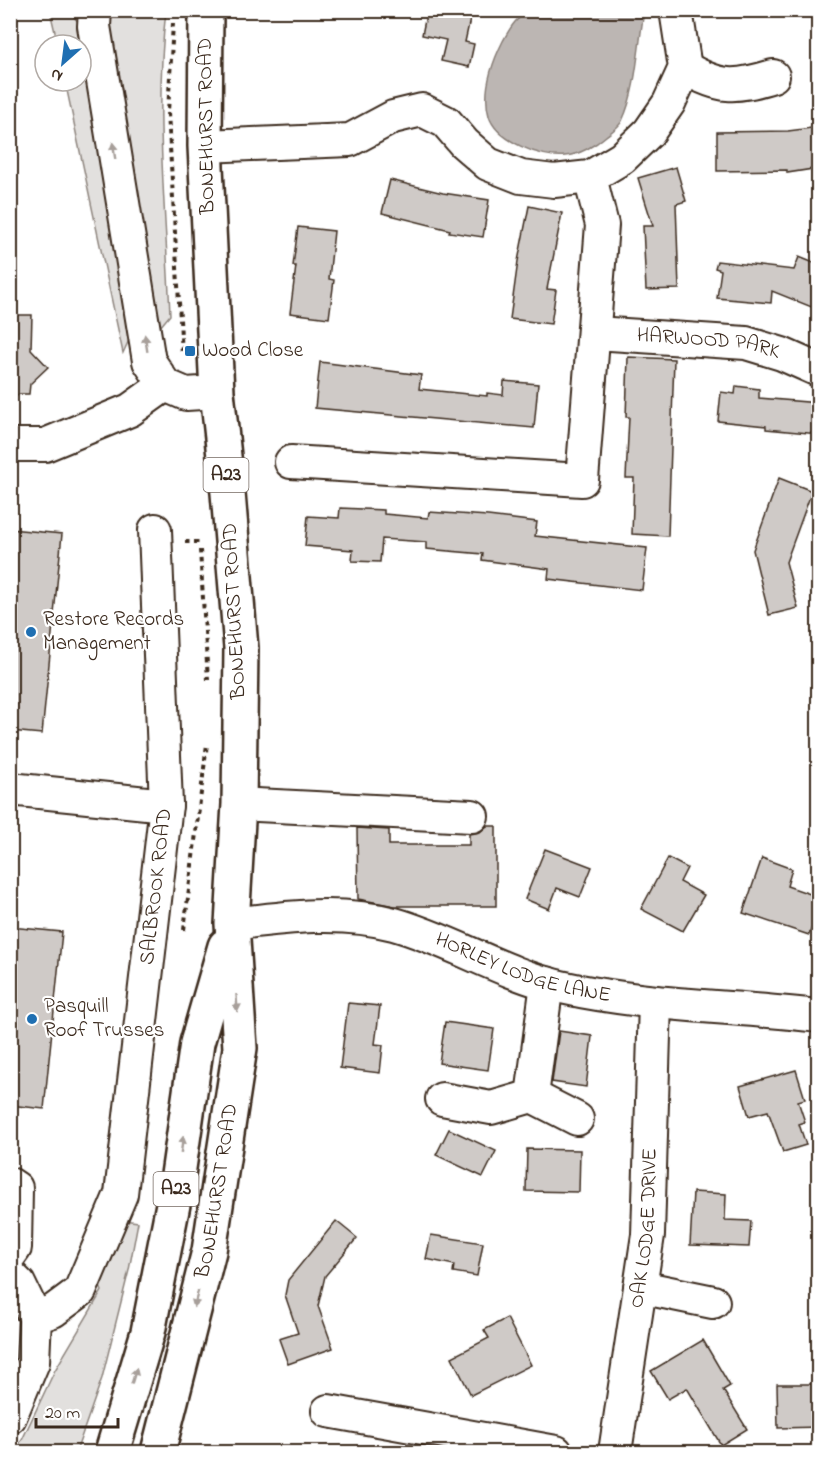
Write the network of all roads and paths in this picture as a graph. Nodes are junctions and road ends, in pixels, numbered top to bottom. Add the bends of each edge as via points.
1 (95, 10) edge
2 (206, 10) edge
3 (676, 10) edge
4 (685, 68) junction
5 (773, 76) dead end
6 (205, 146) junction
7 (590, 177) junction
8 (595, 333) junction
9 (819, 370) edge
10 (165, 385) junction
11 (217, 392) junction
12 (10, 445) edge
13 (291, 462) dead end
14 (155, 530) dead end
15 (10, 789) edge
16 (240, 804) junction
17 (166, 805) junction
18 (472, 816) dead end
19 (232, 924) junction
20 (548, 983) junction
21 (655, 1002) junction
22 (819, 1016) edge
23 (532, 1096) junction
24 (442, 1099) dead end
25 (578, 1119) dead end
26 (10, 1184) edge
27 (10, 1255) edge
28 (10, 1275) edge
29 (640, 1287) junction
30 (713, 1302) dead end
31 (35, 1317) junction
32 (328, 1411) dead end
33 (10, 1417) edge
34 (112, 1452) edge
35 (158, 1452) edge
36 (556, 1452) edge
37 (615, 1452) edge

10 -> 1 street via 149,361 94,26
2 - 6 main road, BONEHURST ROAD / A23
3 - 4 street
4 - 5 street via 707,81 729,85
4 - 7 street via 669,103 649,132 622,158
6 - 7 street via 350,140 393,117 422,110 446,122 488,164 521,177 554,181
6 - 11 main road, BONEHURST ROAD / A23
7 - 8 street via 602,225
8 - 9 street, HARWOOD PARK via 746,343
8 - 13 street via 582,480
10 - 11 street via 186,394
10 - 12 street via 130,410 45,445
11 - 16 main road, BONEHURST ROAD / A23 via 241,648
14 - 17 street, SALBROOK ROAD
15 - 17 street
16 - 18 street
16 - 19 main road, BONEHURST ROAD / A23
17 - 31 street, SALBROOK ROAD via 121,1194 80,1291 53,1311
19 - 20 street, HORLEY LODGE LANE via 339,915 394,924
34 -> 19 main road, BONEHURST ROAD / A23 via 148,1332 176,1189 197,1043
19 -> 35 main road, BONEHURST ROAD / A23 via 240,1048 209,1251
20 - 21 street, HORLEY LODGE LANE
20 - 23 street
21 - 22 street, HORLEY LODGE LANE
21 - 29 street, OAK LODGE DRIVE via 648,1235
23 - 24 street via 491,1108
23 - 25 street
26 - 27 street via 16,1188 15,1248
28 - 31 street
29 - 30 street
29 - 37 street, OAK LODGE DRIVE
31 - 33 street via 33,1362
32 - 36 street

